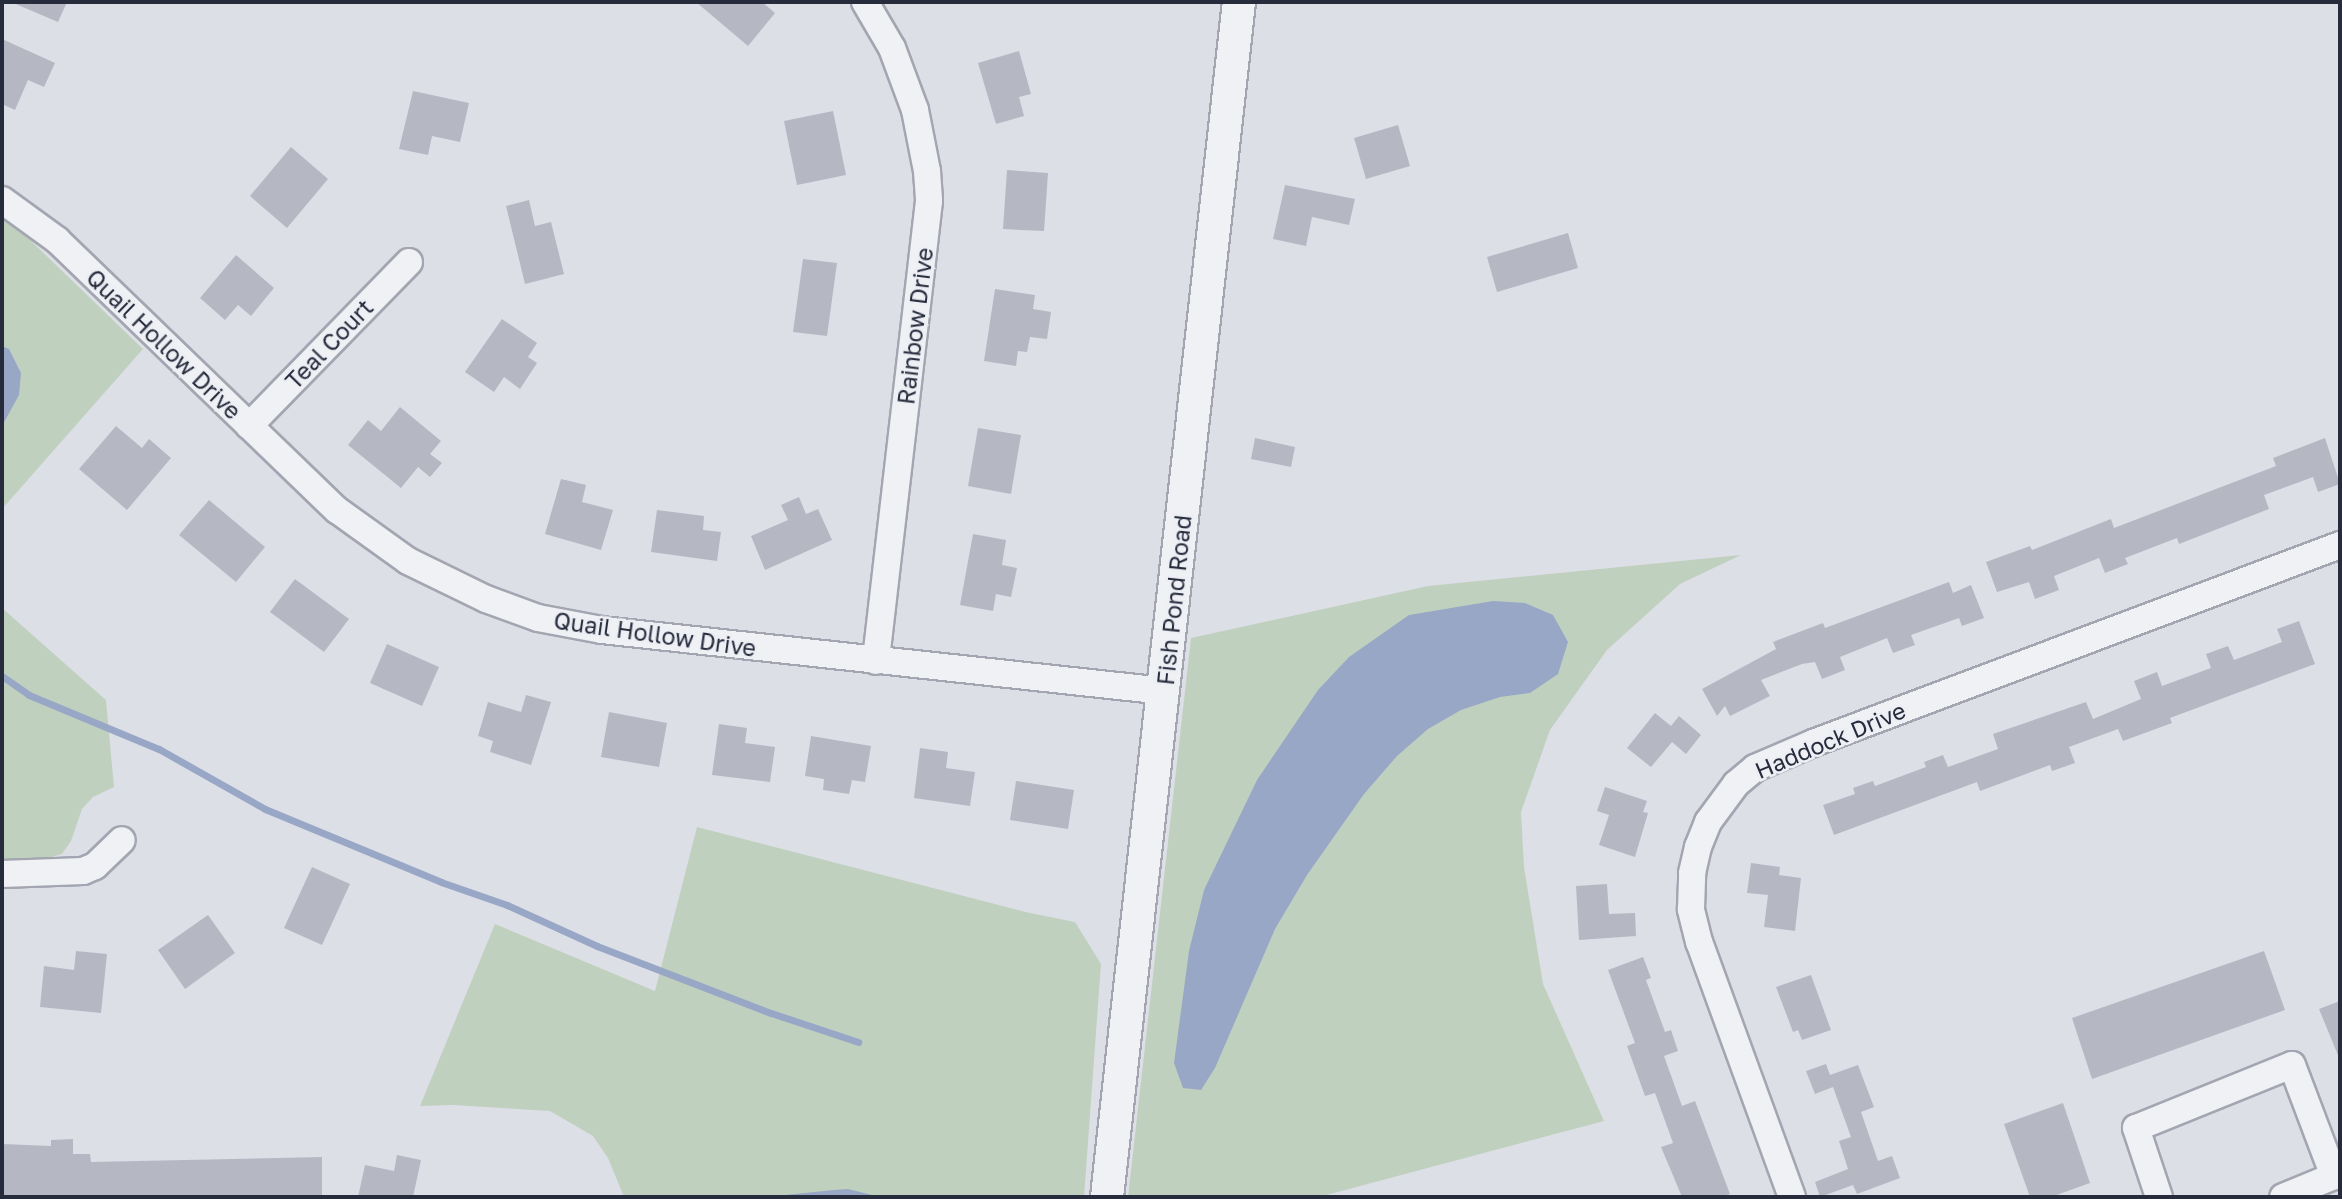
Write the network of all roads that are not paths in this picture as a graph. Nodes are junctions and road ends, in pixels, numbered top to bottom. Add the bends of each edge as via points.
1 (865, 2) edge
2 (1239, 2) edge
3 (2, 200) edge
4 (409, 262) dead end
5 (249, 426) junction
6 (2340, 545) edge
7 (876, 661) junction
8 (1164, 691) junction
9 (122, 840) dead end
10 (2, 874) edge
11 (1107, 1197) edge
12 (1792, 1197) edge
13 (2159, 1197) edge
14 (2283, 1197) edge

1 - 7 street, Rainbow Drive via 892,48 915,110 929,201
2 - 8 street, Fish Pond Road
3 - 5 street, Quail Hollow Drive via 57,240
4 - 5 street, Teal Court
5 - 7 street, Quail Hollow Drive via 337,510 382,544 432,574 504,606 602,630
6 - 12 street, Haddock Drive via 1813,743 1755,768 1736,784 1698,846 1691,909
7 - 8 street, Quail Hollow Drive
8 - 11 street, Fish Pond Road
9 - 10 street via 83,871
13 - 14 street via 2136,1128 2292,1065 2334,1176

